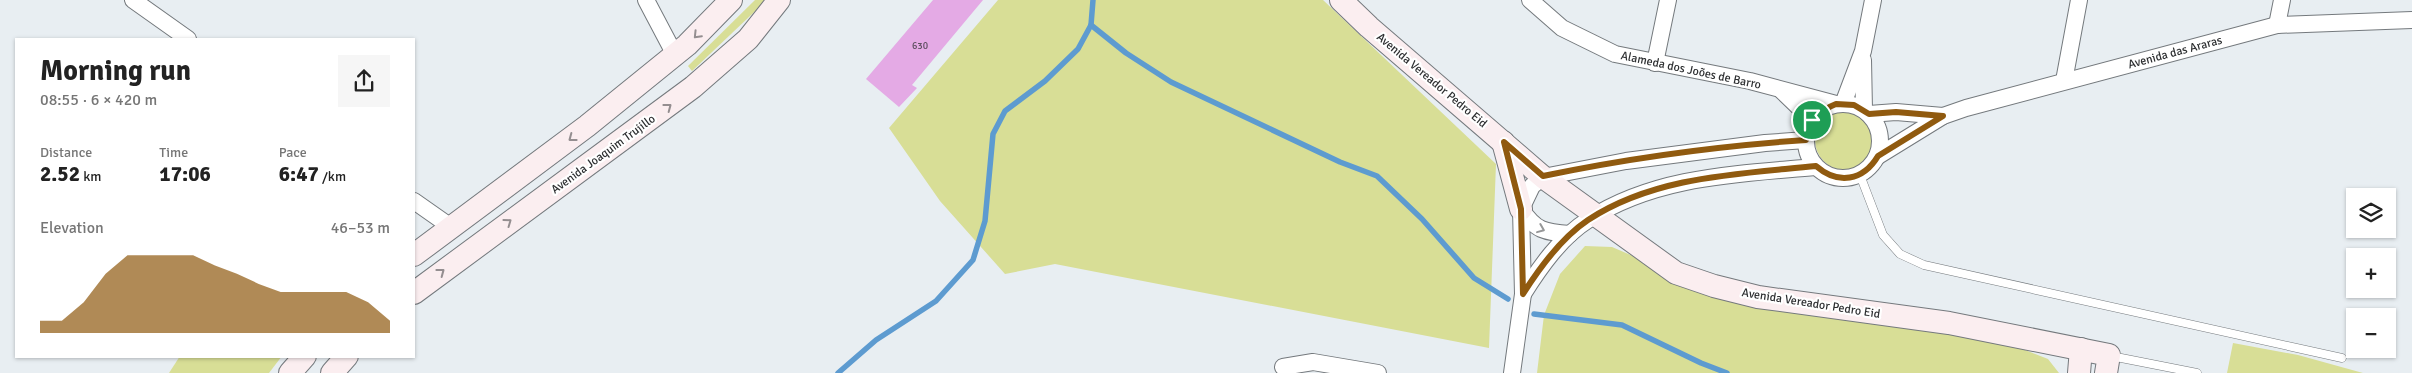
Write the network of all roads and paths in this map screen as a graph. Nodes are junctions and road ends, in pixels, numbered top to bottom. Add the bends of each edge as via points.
1 (133, 0) edge
2 (646, 0) edge
3 (731, 0) edge
4 (779, 0) edge
5 (1341, 0) edge
6 (1530, 0) edge
7 (1668, 0) edge
8 (1873, 0) edge
9 (2079, 0) edge
10 (2282, 0) edge
11 (2412, 20) edge
12 (2277, 25) junction
13 (187, 38) edge
14 (1863, 51) junction
15 (675, 55) junction
16 (1655, 63) junction
17 (2064, 81) junction
18 (1778, 88) junction
19 (1839, 104) junction
20 (1867, 112) junction
21 (1943, 116) junction
22 (1812, 120) junction
23 (1806, 140) junction
24 (1504, 142) junction
25 (1697, 152) junction
26 (1878, 156) junction
27 (1816, 166) junction
28 (1860, 175) junction
29 (1543, 176) junction
30 (1701, 180) junction
31 (415, 202) edge
32 (1521, 209) junction
33 (1595, 216) junction
34 (451, 227) junction
35 (1570, 234) junction
36 (415, 254) edge
37 (415, 292) edge
38 (1523, 294) junction
39 (2081, 350) junction
40 (303, 358) edge
41 (345, 358) edge
42 (2342, 358) dead end
43 (2107, 364) edge
44 (1283, 367) dead end
45 (1359, 371) edge
46 (290, 373) edge
47 (332, 373) edge
48 (1378, 373) edge
49 (1512, 373) edge
50 (2079, 373) edge
51 (2197, 373) edge

1 - 13 street
2 - 15 street
3 -> 15 street
37 -> 4 street, Avenida Joaquim Trujillo via 693,88 748,38
5 - 24 street, Avenida Vereador Pedro Eid
6 - 16 street, Alameda dos Joões de Barro via 1562,28 1584,41 1615,54
7 - 16 street
8 - 14 street
9 - 17 street
10 - 12 street
11 - 12 street, Avenida das Araras
12 - 17 street, Avenida das Araras
14 - 19 street
14 - 20 street
15 -> 34 street via 587,126
16 - 18 street, Alameda dos Joões de Barro
17 - 21 street, Avenida das Araras
18 - 19 street, Alameda dos Joões de Barro
18 - 22 street
19 - 20 street
19 - 22 street via 1826,108
20 - 21 street, Avenida das Araras
20 - 26 street via 1880,134
21 - 26 street, Avenida das Araras
22 - 23 street
23 - 25 street
23 - 27 street via 1810,159
24 - 29 street, Avenida Vereador Pedro Eid
24 - 32 street
25 - 29 street
25 - 30 street
26 - 28 street
27 - 28 street via 1836,178
27 - 30 street
28 - 42 lane via 1883,235 1900,254 1924,265
29 - 32 street via 1532,186
29 - 33 street, Avenida Vereador Pedro Eid
30 - 33 street via 1648,190
31 - 34 street
32 -> 35 street via 1532,225 1539,229
32 - 38 street
33 - 35 street
33 - 39 street, Avenida Vereador Pedro Eid via 1676,273 1714,286 1758,297 1949,323
34 - 36 street
35 - 38 street via 1538,270
38 - 49 street
39 - 43 street, Avenida Vereador Pedro Eid
39 - 50 street
40 - 46 street
41 - 47 street
43 - 51 lane
44 - 45 street via 1313,362
45 - 48 street

